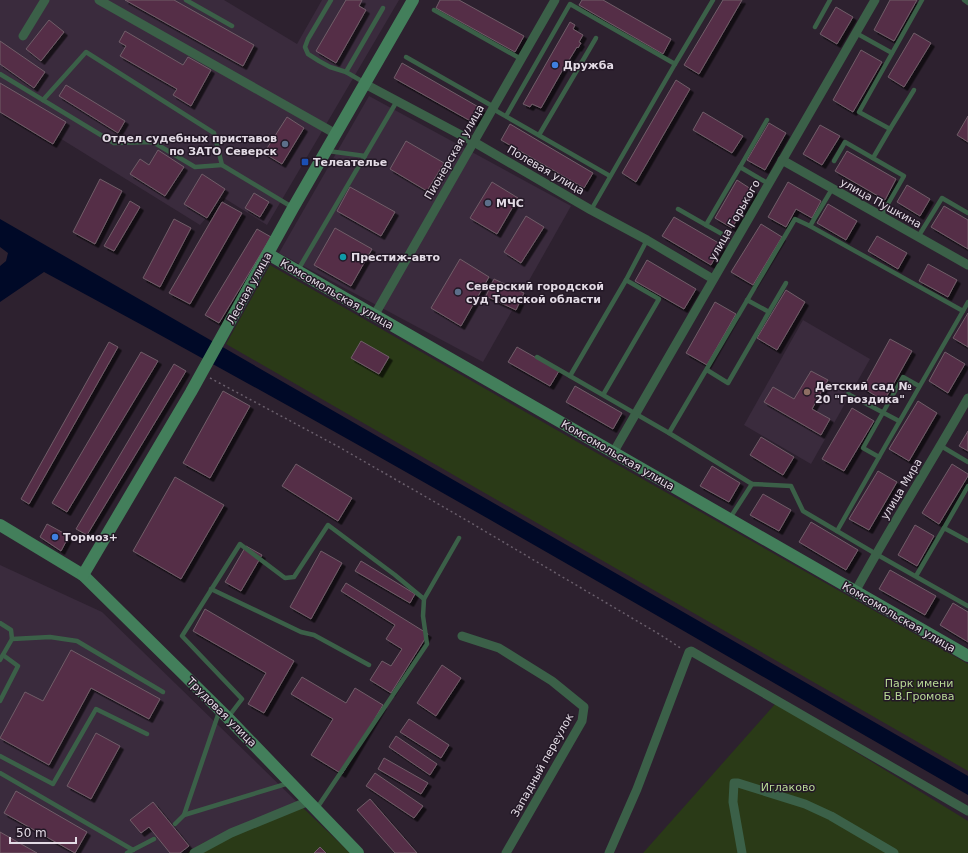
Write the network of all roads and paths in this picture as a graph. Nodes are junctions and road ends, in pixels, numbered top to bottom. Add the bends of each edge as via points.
1 (45, 0) edge
2 (99, 0) edge
3 (186, 0) edge
4 (331, 0) edge
5 (413, 0) edge
6 (555, 0) edge
7 (713, 0) edge
8 (830, 0) edge
9 (875, 0) edge
10 (922, 0) edge
11 (964, 0) edge
12 (968, 3) edge
13 (383, 8) dead end
14 (434, 10) dead end
15 (232, 26) dead end
16 (815, 27) dead end
17 (856, 33) junction
18 (23, 36) dead end
19 (596, 38) dead end
20 (892, 53) junction
21 (406, 57) dead end
22 (521, 59) junction
23 (675, 64) junction
24 (346, 72) junction
25 (0, 74) edge
26 (365, 84) junction
27 (914, 90) dead end
28 (44, 100) junction
29 (397, 101) junction
30 (494, 108) junction
31 (506, 116) junction
32 (767, 120) dead end
33 (890, 129) junction
34 (336, 134) junction
35 (538, 135) junction
36 (474, 142) junction
37 (326, 151) junction
38 (365, 156) junction
39 (873, 158) junction
40 (782, 160) junction
41 (834, 162) dead end
42 (222, 165) junction
43 (740, 167) junction
44 (610, 176) junction
45 (769, 184) junction
46 (832, 189) junction
47 (293, 208) junction
48 (678, 209) dead end
49 (591, 210) junction
50 (968, 213) edge
51 (881, 216) junction
52 (706, 225) junction
53 (810, 226) junction
54 (722, 234) dead end
55 (918, 237) junction
56 (648, 240) junction
57 (268, 254) junction
58 (968, 265) edge
59 (298, 271) junction
60 (713, 279) junction
61 (626, 280) junction
62 (786, 283) dead end
63 (747, 300) junction
64 (968, 302) edge
65 (963, 311) junction
66 (769, 312) junction
67 (374, 316) junction
68 (537, 357) dead end
69 (708, 370) junction
70 (201, 374) junction
71 (570, 376) junction
72 (919, 386) junction
73 (848, 394) dead end
74 (603, 395) junction
75 (968, 398) edge
76 (883, 412) junction
77 (636, 414) junction
78 (899, 421) junction
79 (670, 433) junction
80 (941, 446) junction
81 (613, 453) junction
82 (879, 457) junction
83 (968, 462) edge
84 (752, 484) junction
85 (968, 486) edge
86 (730, 519) junction
87 (0, 525) edge
88 (944, 528) junction
89 (837, 531) junction
90 (459, 538) dead end
91 (968, 541) edge
92 (876, 554) junction
93 (83, 575) junction
94 (916, 576) junction
95 (211, 589) junction
96 (855, 592) junction
97 (424, 599) junction
98 (968, 606) edge
99 (0, 623) edge
100 (462, 636) dead end
101 (12, 639) junction
102 (688, 654) junction
103 (968, 656) edge
104 (1, 657) edge
105 (369, 665) dead end
106 (163, 692) dead end
107 (0, 701) edge
108 (223, 714) junction
109 (147, 734) dead end
110 (0, 756) edge
111 (0, 773) edge
112 (291, 782) junction
113 (313, 805) junction
114 (968, 811) edge
115 (184, 816) junction
116 (175, 824) dead end
117 (154, 839) dead end
118 (133, 850) junction
119 (127, 853) edge
120 (194, 853) edge
121 (358, 853) edge
122 (506, 853) edge
123 (610, 853) edge
124 (742, 853) edge
125 (894, 853) edge

1 - 18 street
2 - 34 street
3 - 15 lane
4 - 24 lane via 305,47 308,54 318,61
5 - 26 main road, Лесная улица
6 - 22 street, Пионерская улица
7 - 23 lane
8 - 16 lane
9 - 17 street, улица Горького
10 - 20 lane
11 - 12 lane
13 - 24 lane
14 - 22 lane
17 - 20 lane
17 - 40 street, улица Горького
19 - 35 lane
20 - 33 lane via 858,112
21 - 30 lane
22 - 30 street, Пионерская улица
23 - 31 lane via 570,4
23 - 44 lane
24 - 26 lane
25 - 28 lane
26 - 29 street, Полевая улица
26 - 34 main road, Лесная улица
27 - 33 lane
28 - 42 lane via 114,143 153,142 195,167
28 - 42 lane via 86,52 214,133
29 - 36 street, Полевая улица
29 - 38 lane
30 - 31 lane
30 - 36 street, Пионерская улица
31 - 35 lane
32 - 43 lane
33 - 39 lane
34 - 37 main road, Лесная улица
35 - 44 lane
36 - 49 street, Полевая улица
36 - 67 street, Пионерская улица
37 - 38 lane
37 - 47 main road, Лесная улица
38 - 59 lane
39 - 41 lane via 845,142
39 - 51 lane via 904,176
40 - 45 street, улица Горького
40 - 46 street, улица Пушкина
42 - 47 lane
43 - 45 lane
43 - 52 lane
44 - 49 lane
45 - 60 street, улица Горького
46 - 51 street, улица Пушкина
46 - 53 lane
47 - 57 main road, Лесная улица
48 - 52 lane
49 - 56 street, Полевая улица
50 - 55 lane via 942,198
51 - 55 street, улица Пушкина
52 - 54 lane
53 - 63 lane via 795,219
53 - 65 lane
55 - 58 street, улица Пушкина
56 - 60 street, Полевая улица
56 - 61 lane
57 - 59 main road, Комсомольская улица
57 - 70 main road, Лесная улица
59 - 67 main road, Комсомольская улица
60 - 77 street, улица Горького
61 - 71 lane
61 - 74 lane via 659,299
62 - 66 lane
63 - 66 lane
63 - 69 lane
64 - 65 lane
65 - 72 lane
66 - 69 lane via 728,382
67 - 81 main road, Комсомольская улица
68 - 71 lane
69 - 79 lane
70 - 93 main road, Лесная улица
70 - 102 path via 340,447 659,634
71 - 74 lane
72 - 76 lane via 903,377
72 - 78 lane
73 - 76 lane
74 - 77 lane
75 - 80 street, улица Мира
76 - 78 lane
76 - 82 lane via 863,448
77 - 79 lane
77 - 81 street, улица Горького
78 - 82 lane
79 - 84 lane
80 - 83 lane
80 - 92 street, улица Мира
81 - 86 main road, Комсомольская улица
82 - 89 lane
84 - 86 lane
84 - 89 lane via 792,486 803,511
85 - 88 lane
86 - 96 main road, Комсомольская улица
87 - 93 main road, Трудовая улица
88 - 91 lane
88 - 94 lane
89 - 92 lane
90 - 97 lane
92 - 94 lane
92 - 96 street, улица Мира
93 - 108 main road, Трудовая улица
94 - 98 lane
95 - 97 lane via 240,544 285,578 294,577 328,526
95 - 105 lane via 301,632 314,635
95 - 108 lane via 182,636 242,699
96 - 103 main road, Комсомольская улица
97 - 113 lane via 422,616 427,644
99 - 101 lane via 11,630
100 - 122 street, Западный переулок via 499,648 552,681 584,707 582,720
101 - 104 lane
101 - 106 lane via 50,637 77,641
102 - 114 street via 691,650
102 - 123 street
104 - 107 lane via 18,666
108 - 112 main road, Трудовая улица
108 - 115 lane
109 - 110 lane via 96,709 53,784
111 - 118 lane
112 - 113 main road, Трудовая улица
112 - 115 lane
113 - 120 street via 231,833
113 - 121 main road, Трудовая улица
115 - 116 lane
117 - 118 lane
118 - 119 lane
124 - 125 street via 733,802 734,783 805,804 831,816

